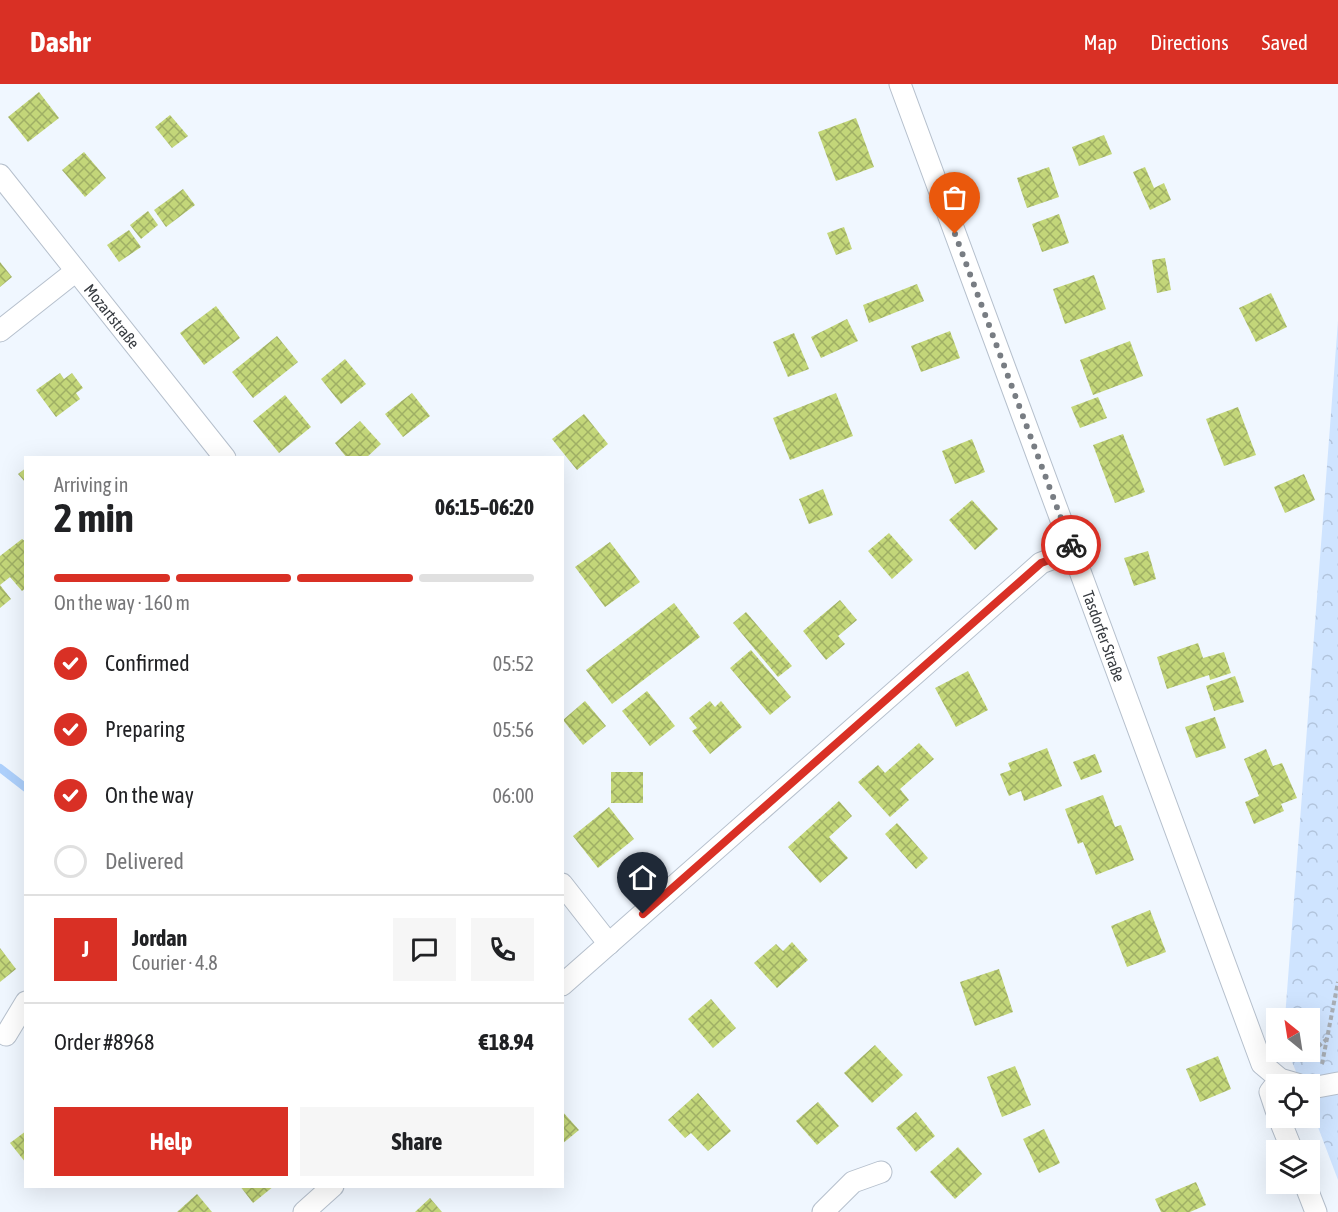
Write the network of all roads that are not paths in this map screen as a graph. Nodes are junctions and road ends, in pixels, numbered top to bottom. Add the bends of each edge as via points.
1 (900, 84) edge
2 (0, 175) edge
3 (76, 271) junction
4 (0, 331) edge
5 (223, 456) edge
6 (1073, 551) junction
7 (564, 887) edge
8 (609, 944) junction
9 (564, 983) edge
10 (24, 1005) edge
11 (6, 1035) dead end
12 (1285, 1074) edge
13 (881, 1172) dead end
14 (331, 1188) edge
15 (1309, 1194) edge
16 (304, 1212) edge
17 (823, 1212) edge
18 (1316, 1212) edge

1 - 6 street, Tasdorfer Straße
2 - 3 street, Mozartstraße
3 - 4 street
3 - 5 street, Mozartstraße
6 - 8 street via 1041,563
6 - 12 street, Tasdorfer Straße via 1262,1064
7 - 8 street
8 - 9 street
10 - 11 street
13 - 17 street via 853,1182
14 - 16 street
15 - 18 street

